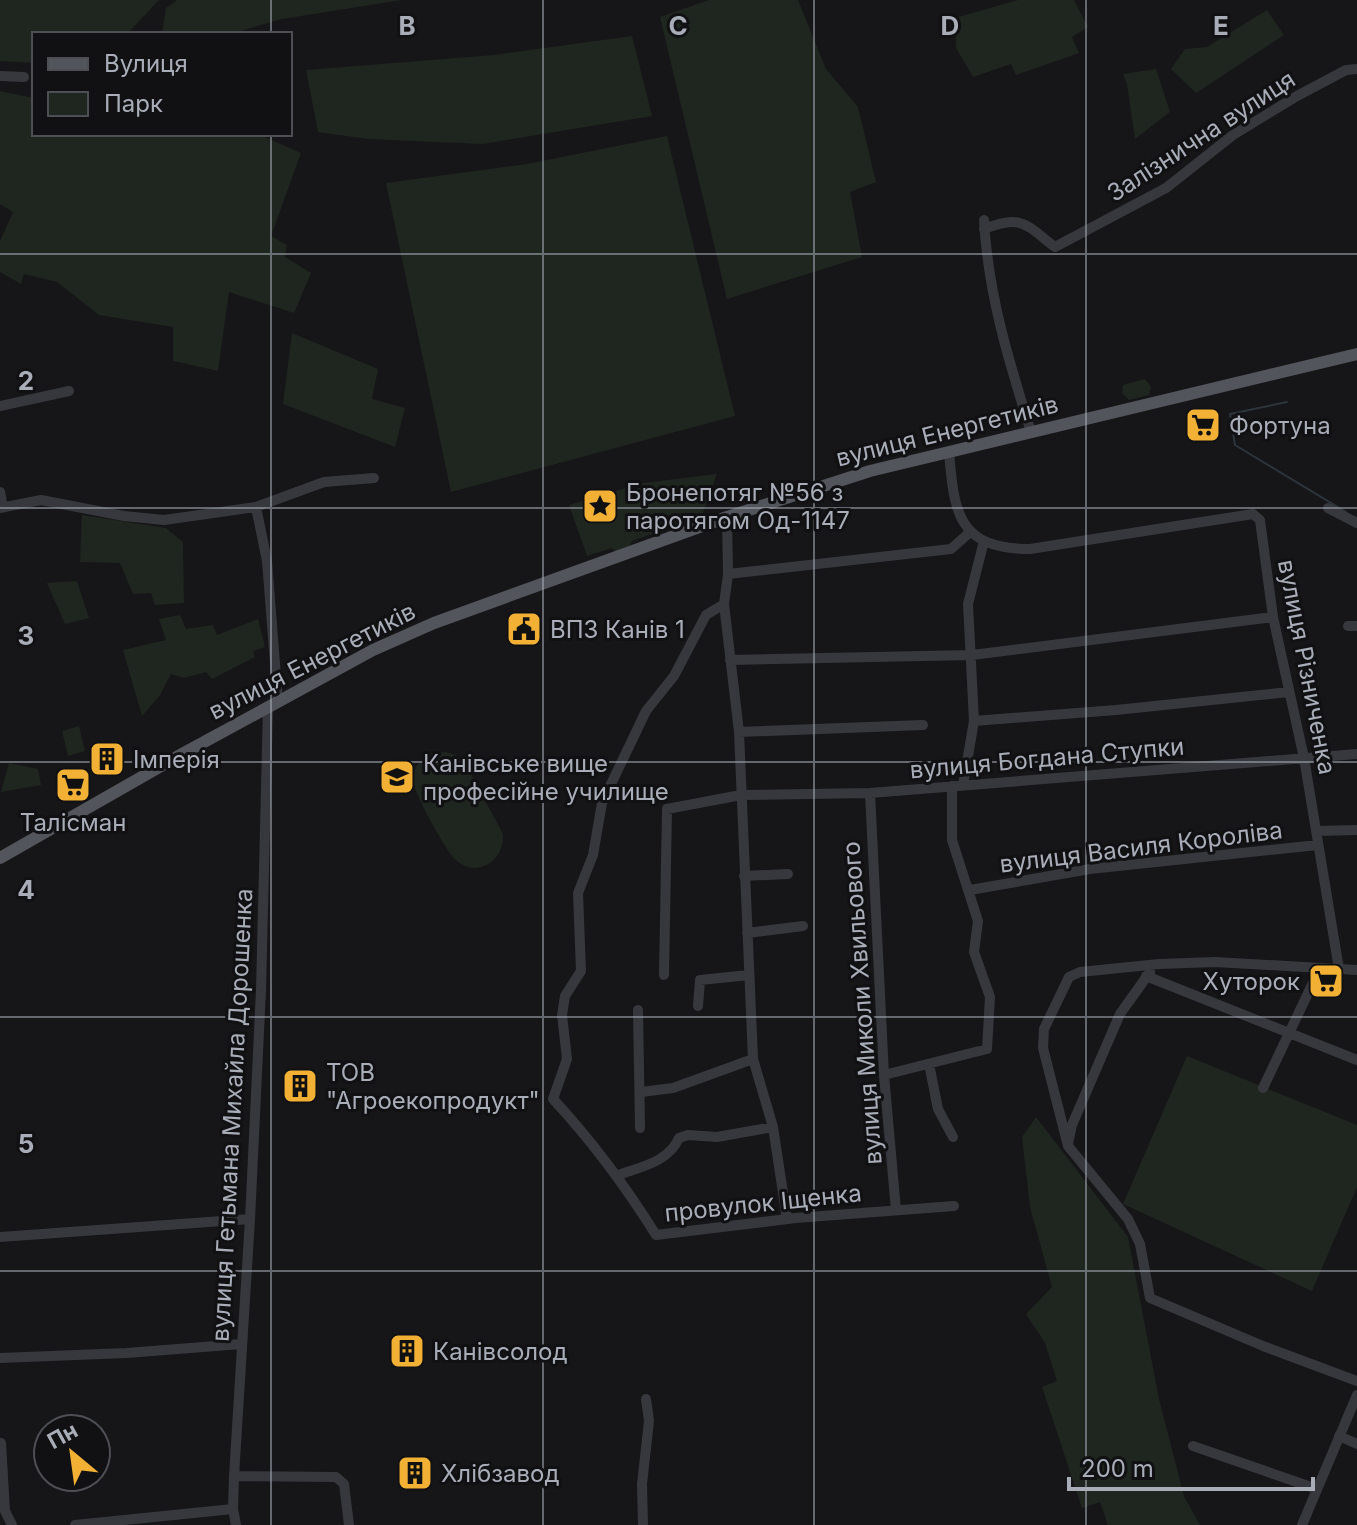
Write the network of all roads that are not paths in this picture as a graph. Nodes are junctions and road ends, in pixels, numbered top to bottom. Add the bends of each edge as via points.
1 (1357, 69) edge
2 (0, 76) edge
3 (24, 77) dead end
4 (1357, 354) edge
5 (69, 391) dead end
6 (0, 406) edge
7 (1031, 432) junction
8 (949, 452) junction
9 (374, 478) dead end
10 (0, 492) edge
11 (256, 507) junction
12 (2, 508) edge
13 (1328, 508) dead end
14 (727, 517) junction
15 (1357, 523) edge
16 (969, 533) junction
17 (984, 541) junction
18 (728, 574) junction
19 (724, 604) junction
20 (1273, 617) junction
21 (972, 655) junction
22 (730, 660) junction
23 (1289, 692) junction
24 (273, 705) junction
25 (974, 721) junction
26 (923, 725) dead end
27 (739, 732) junction
28 (1357, 754) edge
29 (1304, 758) junction
30 (958, 785) junction
31 (870, 793) junction
32 (741, 795) junction
33 (1357, 830) edge
34 (1316, 831) junction
35 (1318, 845) junction
36 (0, 858) edge
37 (788, 874) dead end
38 (744, 876) junction
39 (970, 890) junction
40 (803, 926) dead end
41 (747, 933) junction
42 (1159, 964) junction
43 (1320, 968) junction
44 (1339, 969) junction
45 (1357, 970) edge
46 (664, 975) dead end
47 (749, 975) junction
48 (1146, 976) junction
49 (698, 1006) dead end
50 (638, 1010) dead end
51 (1291, 1033) junction
52 (753, 1059) junction
53 (1357, 1060) edge
54 (929, 1064) junction
55 (884, 1075) junction
56 (1263, 1088) dead end
57 (641, 1092) junction
58 (773, 1127) junction
59 (640, 1128) dead end
60 (953, 1137) dead end
61 (1068, 1146) junction
62 (616, 1176) junction
63 (954, 1206) dead end
64 (896, 1210) junction
65 (250, 1219) junction
66 (787, 1219) junction
67 (0, 1237) edge
68 (241, 1344) junction
69 (0, 1358) edge
70 (1357, 1381) edge
71 (1357, 1395) edge
72 (646, 1399) dead end
73 (1339, 1436) junction
74 (1, 1443) edge
75 (1357, 1444) edge
76 (1193, 1446) dead end
77 (234, 1476) junction
78 (1317, 1489) junction
79 (233, 1509) junction
80 (142, 1522) edge
81 (12, 1525) edge
82 (75, 1525) edge
83 (82, 1525) edge
84 (236, 1525) edge
85 (349, 1525) edge
86 (643, 1525) edge
87 (1302, 1525) edge

1 - 7 street, Залізнична вулиця via 1297,96 1233,135 1166,188 1055,247 1023,222 984,225 999,328
2 - 3 street
4 - 7 main road, вулиця Енергетиків
5 - 6 street
7 - 8 main road, вулиця Енергетиків
8 - 14 main road, вулиця Енергетиків
8 - 16 street via 956,511
9 - 11 street via 324,482
10 - 12 street
11 - 12 street via 164,520 41,500
11 - 24 street, вулиця Гетьмана Михайла Дорошенка via 267,561
13 - 15 street
14 - 18 street
14 - 24 main road, вулиця Енергетиків via 414,630
16 - 17 street
16 - 18 street via 951,549
17 - 20 street, вулиця Різниченка via 1006,549 1030,549 1253,514 1260,520
17 - 21 street via 968,604
18 - 19 street
19 - 22 street
19 - 62 street, провулок Іщенка via 706,615 674,676 646,711 602,803 593,855 578,893 581,971 565,996 567,1059 553,1099
20 - 21 street
20 - 23 street, вулиця Різниченка
21 - 22 street
21 - 25 street
22 - 27 street
23 - 25 street
23 - 29 street, вулиця Різниченка
24 - 36 main road, вулиця Енергетиків
24 - 65 street, вулиця Гетьмана Михайла Дорошенка
25 - 30 street
26 - 27 street
27 - 32 street
28 - 29 street, вулиця Богдана Ступки
29 - 30 street, вулиця Богдана Ступки
29 - 34 street, вулиця Різниченка
30 - 31 street, вулиця Богдана Ступки
30 - 39 street via 952,840
31 - 32 street, вулиця Богдана Ступки
31 - 55 street, вулиця Миколи Хвильового
32 - 38 street
32 - 46 street, вулиця Богдана Ступки via 667,809
33 - 34 street
34 - 35 street, вулиця Різниченка
35 - 39 street, вулиця Василя Короліва via 1090,869
35 - 44 street, вулиця Різниченка
37 - 38 street
38 - 41 street
39 - 54 street via 978,921 974,952 990,997 987,1049
40 - 41 street
41 - 47 street
42 - 43 street
42 - 48 street
42 - 61 street via 1069,977 1044,1029 1043,1048
43 - 44 street
43 - 51 street
44 - 45 street
47 - 49 street via 700,980
47 - 52 street
48 - 51 street
48 - 61 street via 1120,1014
50 - 57 street
51 - 53 street
51 - 56 street
52 - 57 street via 673,1088
52 - 58 street
54 - 55 street
54 - 60 street via 938,1109
55 - 64 street, вулиця Миколи Хвильового
57 - 59 street
58 - 62 street via 717,1137 688,1135 679,1138 666,1157
58 - 66 street
61 - 70 street via 1128,1219 1140,1244 1150,1298
62 - 66 street, провулок Іщенка via 656,1235
63 - 64 street, провулок Іщенка
64 - 66 street, провулок Іщенка
65 - 67 street
65 - 68 street, вулиця Гетьмана Михайла Дорошенка
68 - 69 street
68 - 77 street, вулиця Гетьмана Михайла Дорошенка
71 - 73 street
72 - 86 street
73 - 75 street
73 - 78 street
74 - 81 street via 5,1511
76 - 78 street
77 - 79 street, вулиця Гетьмана Михайла Дорошенка
77 - 85 street via 336,1477 344,1484
78 - 87 street
79 - 80 street
79 - 84 street, вулиця Гетьмана Михайла Дорошенка
80 - 83 street
82 - 83 street

